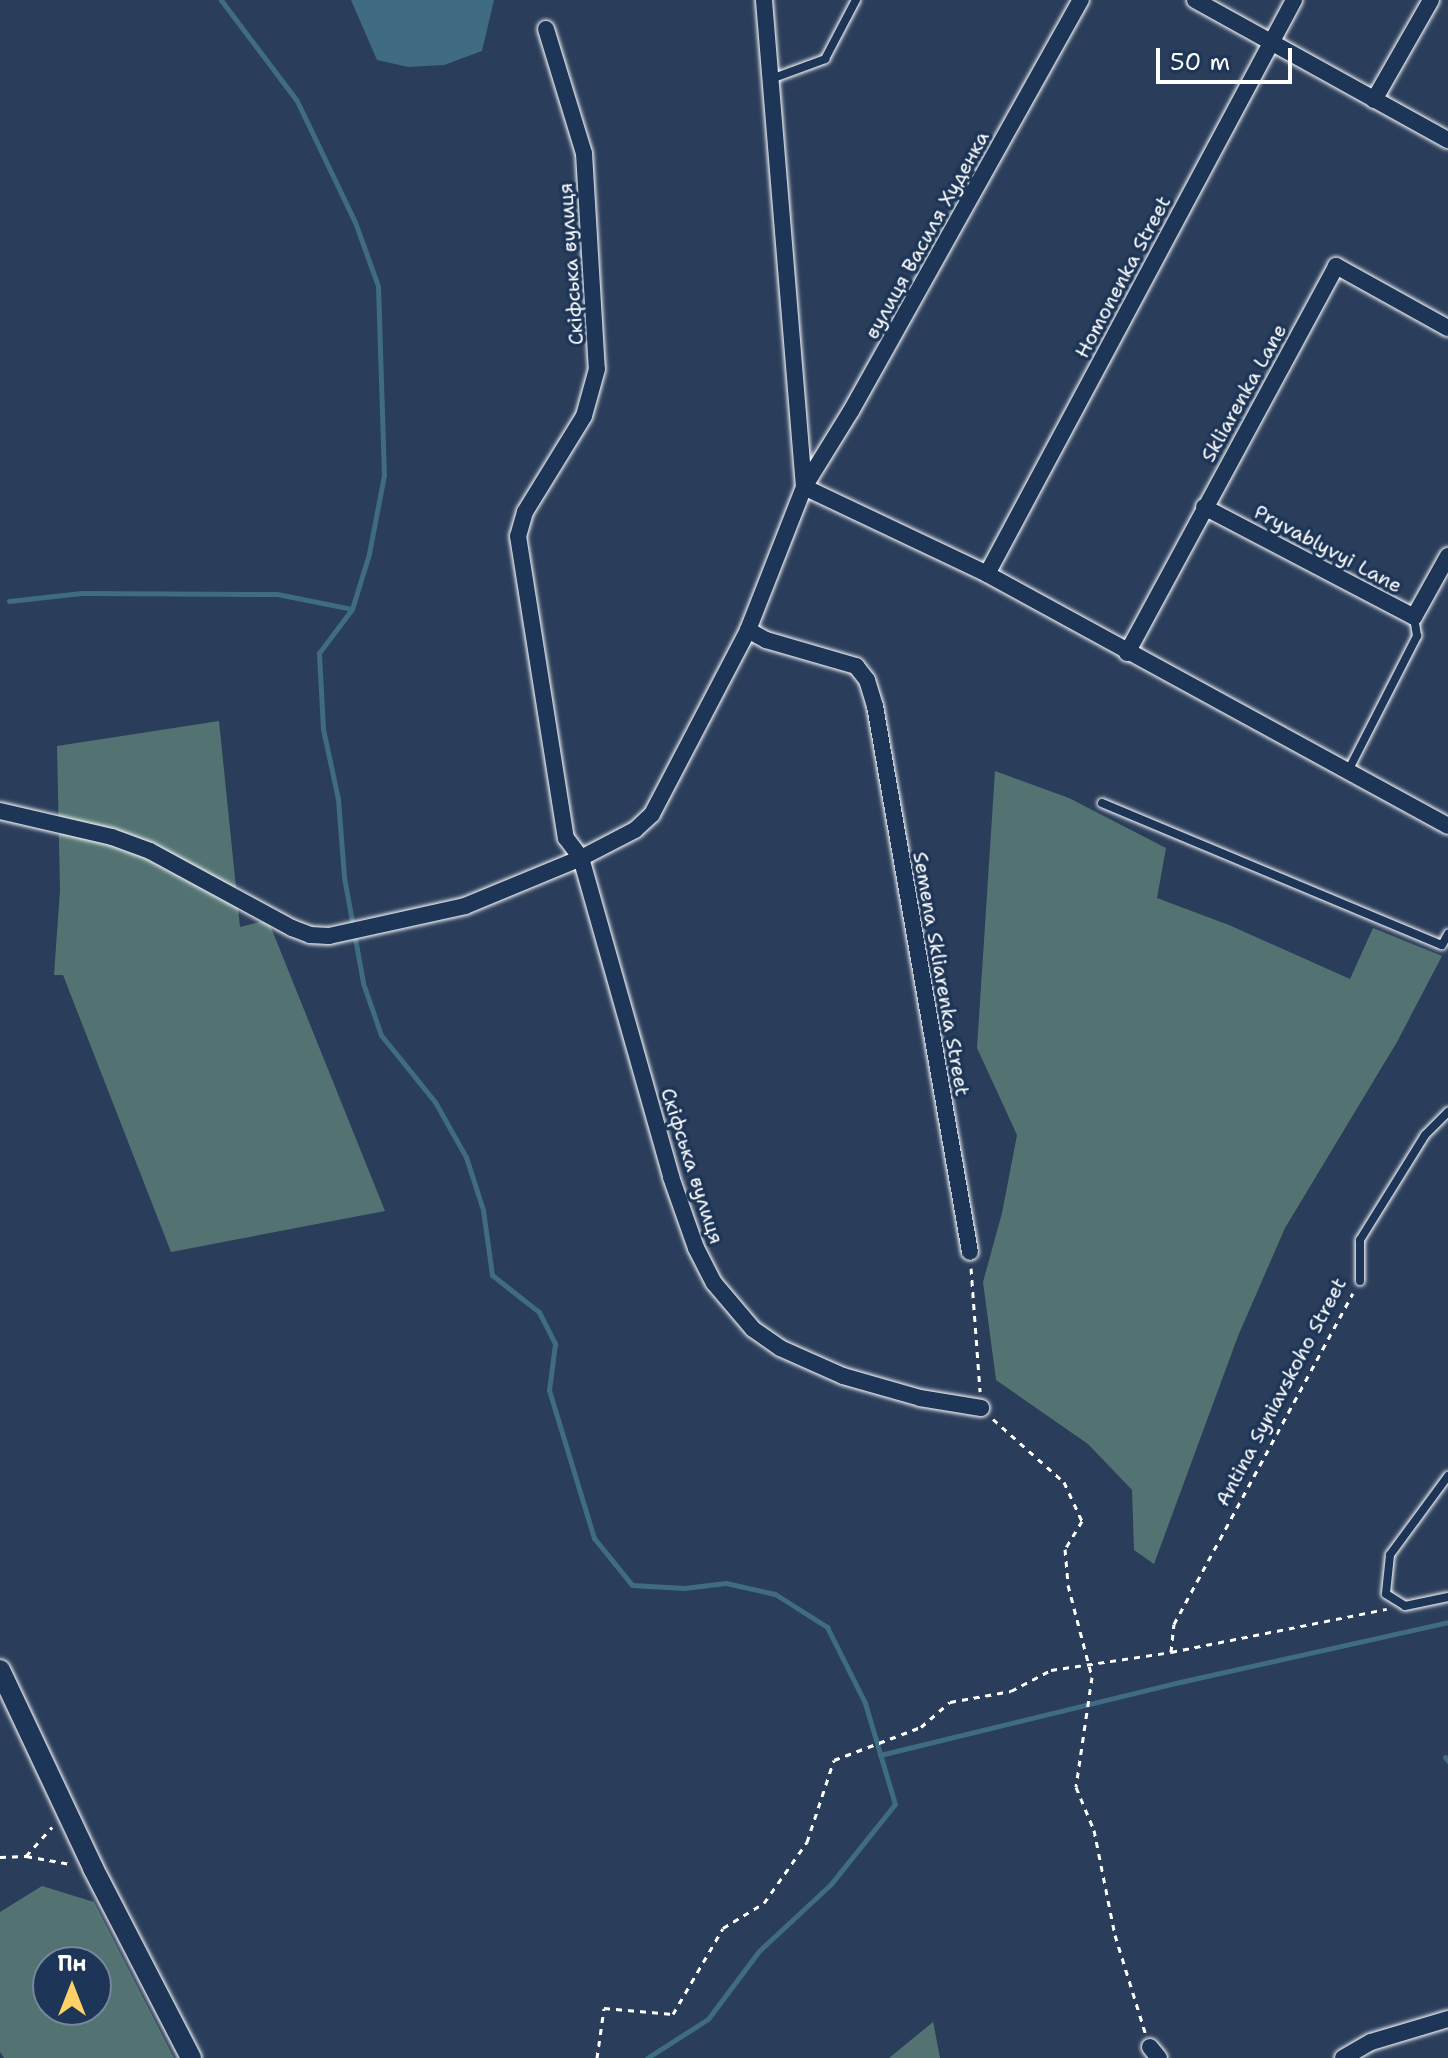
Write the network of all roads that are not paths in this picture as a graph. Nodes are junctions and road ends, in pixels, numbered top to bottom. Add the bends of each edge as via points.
1 (764, 0) edge
2 (856, 0) edge
3 (1081, 0) edge
4 (1195, 0) edge
5 (1294, 0) edge
6 (1431, 0) edge
7 (546, 29) dead end
8 (1272, 40) junction
9 (771, 79) junction
10 (1374, 100) junction
11 (1448, 140) edge
12 (1448, 328) edge
13 (804, 487) junction
14 (1204, 507) junction
15 (1448, 556) edge
16 (987, 574) junction
17 (1414, 617) junction
18 (748, 630) junction
19 (1127, 653) junction
20 (1348, 772) junction
21 (1102, 803) dead end
22 (0, 811) edge
23 (1448, 826) edge
24 (581, 858) junction
25 (1448, 934) edge
26 (1448, 1112) edge
27 (970, 1252) road end
28 (1360, 1281) road end
29 (981, 1408) road end
30 (1448, 1476) edge
31 (1448, 1597) edge
32 (0, 1670) edge
33 (1448, 2019) edge
34 (191, 2058) edge
35 (1343, 2058) edge

1 - 9 street
2 - 9 lane via 825,59
3 - 13 street, вулиця Василя Худенка
4 - 8 street
5 - 8 street, Homonenka Street
6 - 10 street
7 - 24 street, Скіфська вулиця via 584,153 597,369 584,416 525,512 518,536 566,838
8 - 10 street
8 - 16 street, Homonenka Street
9 - 13 street
10 - 11 street
12 - 14 street, Skliarenka Lane via 1336,266
13 - 16 street
13 - 18 street
14 - 17 street, Pryvablyvyi Lane
14 - 19 street, Skliarenka Lane
15 - 17 street, Pryvablyvyi Lane
16 - 19 street
17 - 20 lane via 1417,636
18 - 24 street via 652,814 635,830
18 - 27 street, Semena Skliarenka Street via 856,666 867,680
19 - 20 street
20 - 23 street
21 - 25 lane via 1442,945
22 - 24 street via 150,851 310,935 329,936 465,906
24 - 29 street, Скіфська вулиця via 671,1177 696,1248 727,1303 780,1348 843,1376 920,1398
26 - 28 lane, Antina Syniavskoho Street via 1425,1135 1360,1240
30 - 31 lane via 1390,1555 1386,1594 1405,1606
32 - 34 street via 93,1868
33 - 35 street via 1371,2042

